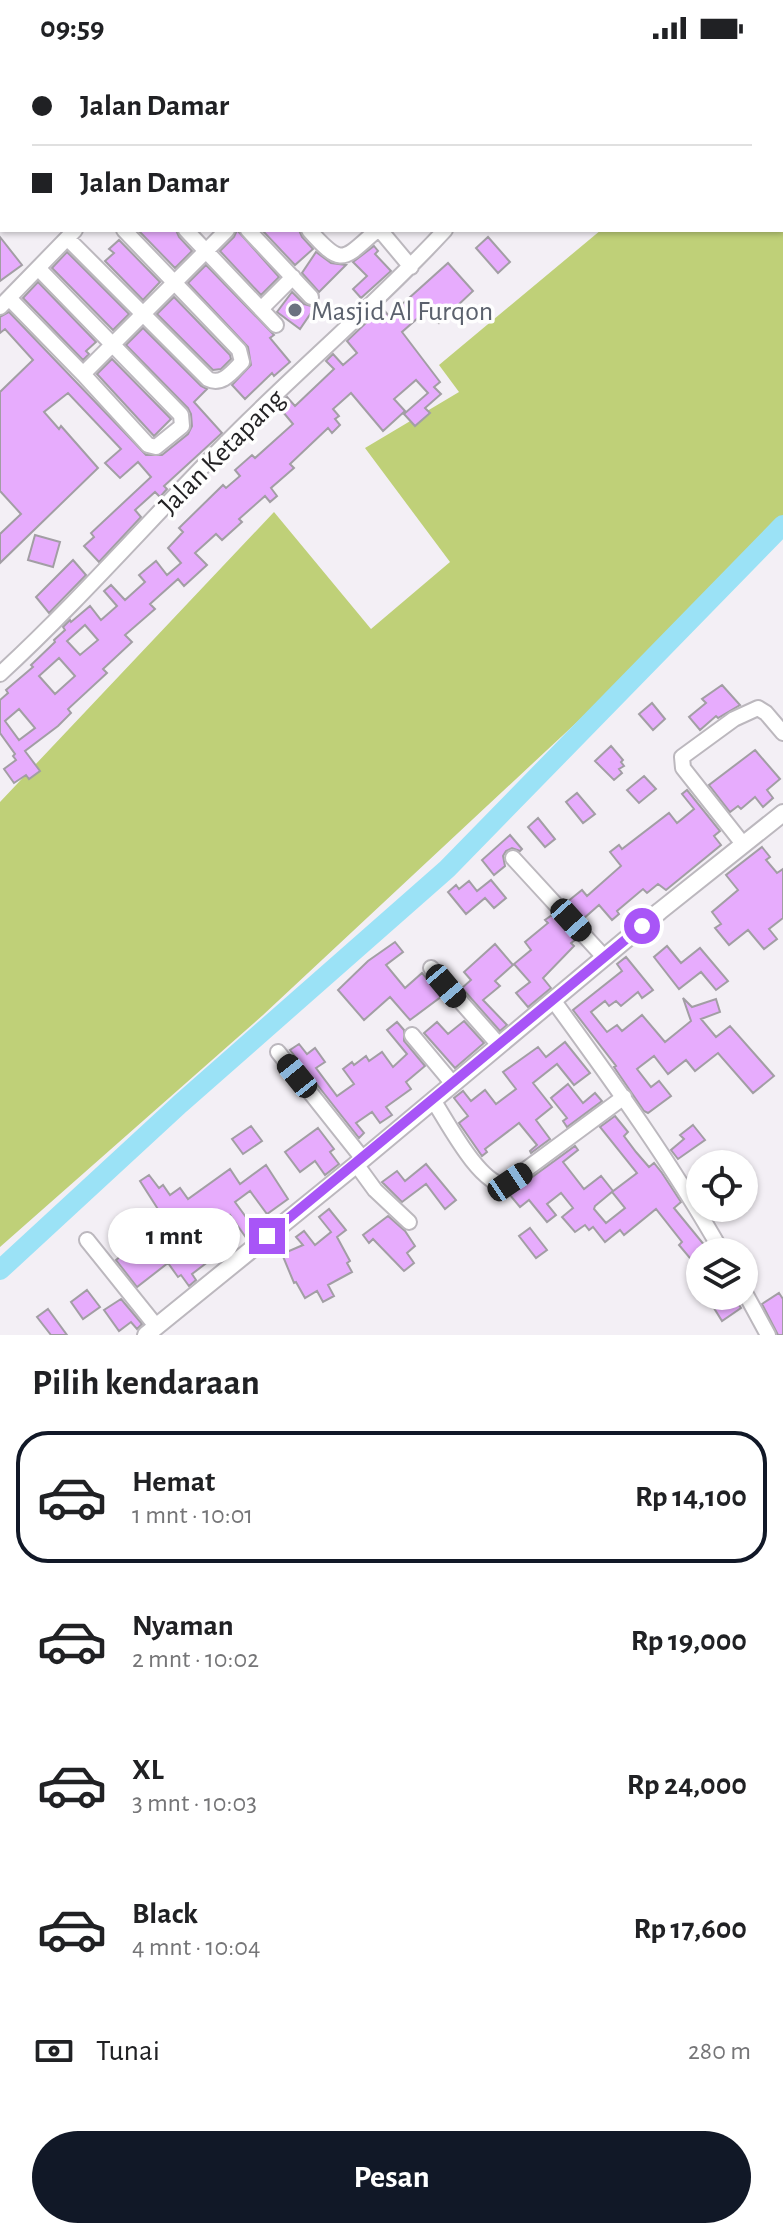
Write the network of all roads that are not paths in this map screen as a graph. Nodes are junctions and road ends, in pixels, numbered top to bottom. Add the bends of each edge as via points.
1 (126, 232) edge
2 (188, 232) edge
3 (225, 232) edge
4 (250, 232) edge
5 (311, 232) edge
6 (376, 232) edge
7 (380, 232) edge
8 (443, 232) edge
9 (71, 234) edge
10 (206, 251) junction
11 (411, 267) junction
12 (38, 268) junction
13 (293, 277) junction
14 (175, 282) junction
15 (311, 297) dead end
16 (4, 303) edge
17 (261, 309) junction
18 (144, 314) junction
19 (276, 325) dead end
20 (114, 344) junction
21 (83, 374) junction
22 (0, 674) edge
23 (783, 733) edge
24 (783, 814) edge
25 (743, 844) junction
26 (513, 858) dead end
27 (604, 957) junction
28 (431, 968) dead end
29 (553, 1000) junction
30 (412, 1035) dead end
31 (499, 1045) junction
32 (278, 1052) dead end
33 (453, 1084) junction
34 (624, 1097) junction
35 (433, 1100) junction
36 (359, 1162) junction
37 (409, 1222) dead end
38 (714, 1238) edge
39 (87, 1240) dead end
40 (754, 1310) edge
41 (151, 1331) edge
42 (768, 1335) edge

1 - 14 street
2 - 10 street
3 - 10 street
4 - 13 street
5 - 6 street via 330,253 342,256
7 - 11 street
8 - 11 street, Jalan Ketapang
9 - 12 street
9 - 18 street
10 - 14 street
10 - 17 street
11 - 22 street, Jalan Ketapang via 247,422
12 - 16 street
12 - 20 street
13 - 15 street
13 - 17 street
14 - 18 street
14 - 18 street via 239,350 242,362 218,381 208,379
16 - 21 street
17 - 19 street
18 - 20 street
20 - 21 street
20 - 21 street via 181,415 177,432 161,446 148,445
23 - 25 street via 758,708 682,757 683,768
24 - 25 street
25 - 27 street
26 - 27 street
27 - 29 street
28 - 31 street
29 - 31 street
29 - 34 street
30 - 33 street
31 - 33 street
32 - 36 street
33 - 35 street
34 - 35 street via 505,1185 485,1175
34 - 38 street
35 - 36 street
36 - 37 street via 375,1190
36 - 41 street
39 - 41 street
40 - 42 street

